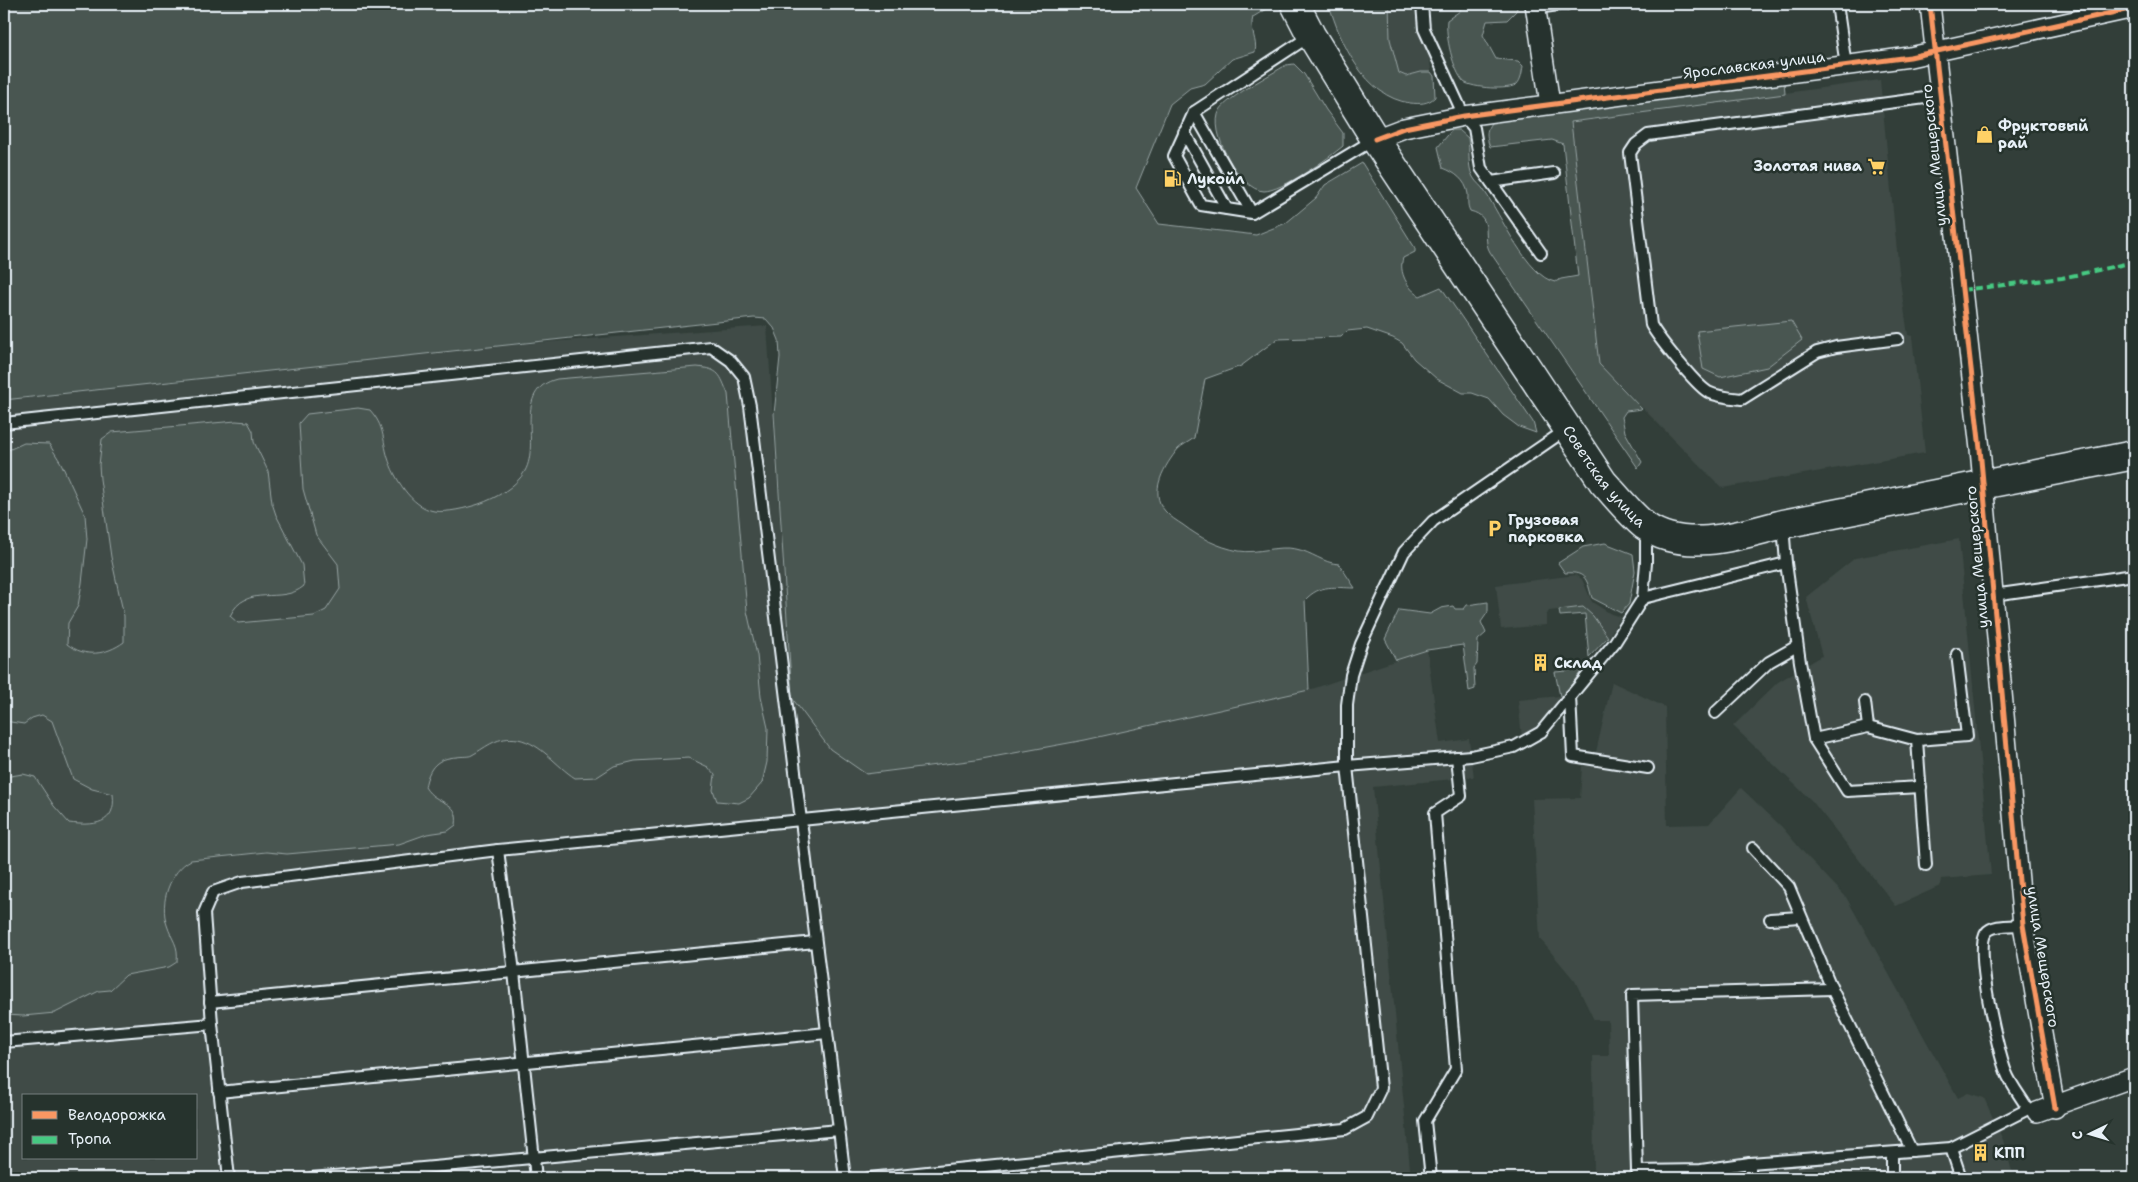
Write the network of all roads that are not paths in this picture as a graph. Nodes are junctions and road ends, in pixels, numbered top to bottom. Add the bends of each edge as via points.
1 (1295, 4) edge
2 (1422, 4) edge
3 (1566, 4) edge
4 (1837, 4) edge
5 (1930, 4) edge
6 (1536, 6) edge
7 (2132, 11) edge
8 (1311, 35) junction
9 (1936, 52) junction
10 (1846, 66) junction
11 (1940, 96) junction
12 (1550, 104) junction
13 (1194, 112) junction
14 (1464, 116) junction
15 (1184, 132) junction
16 (1375, 139) junction
17 (1554, 172) dead end
18 (1491, 182) junction
19 (1227, 209) junction
20 (1252, 213) junction
21 (1541, 253) dead end
22 (1898, 339) dead end
23 (4, 423) edge
24 (1569, 428) junction
25 (2134, 455) edge
26 (1983, 484) junction
27 (1783, 524) junction
28 (1646, 526) junction
29 (1786, 563) junction
30 (2134, 575) edge
31 (1993, 595) junction
32 (1643, 598) junction
33 (1798, 646) junction
34 (1957, 654) dead end
35 (1570, 696) junction
36 (1865, 702) dead end
37 (1715, 713) dead end
38 (1868, 727) junction
39 (1814, 739) junction
40 (1917, 740) junction
41 (1457, 757) junction
42 (1347, 766) junction
43 (1648, 768) dead end
44 (1921, 787) junction
45 (800, 820) junction
46 (1753, 848) dead end
47 (498, 850) junction
48 (1926, 865) dead end
49 (1800, 917) junction
50 (1770, 918) dead end
51 (2022, 926) junction
52 (815, 942) junction
53 (514, 972) junction
54 (1832, 989) junction
55 (210, 1002) junction
56 (212, 1024) junction
57 (827, 1033) junction
58 (4, 1042) edge
59 (523, 1062) junction
60 (2134, 1077) edge
61 (219, 1092) junction
62 (2055, 1108) junction
63 (2032, 1111) junction
64 (839, 1130) junction
65 (1951, 1148) junction
66 (1912, 1151) junction
67 (1892, 1152) junction
68 (534, 1158) junction
69 (1750, 1163) junction
70 (1701, 1174) edge
71 (229, 1178) edge
72 (312, 1178) edge
73 (536, 1178) edge
74 (846, 1178) edge
75 (870, 1178) edge
76 (1431, 1178) edge
77 (1750, 1178) edge
78 (1892, 1178) edge
79 (1961, 1178) edge

1 - 8 main road, Советская улица
2 - 14 lane via 1424,29
3 - 6 lane
4 - 10 lane
5 - 9 street, улица Мещерского
6 - 12 street
7 - 9 street, Ярославская улица
8 - 13 lane
8 - 16 main road, Советская улица
9 - 10 street, Ярославская улица
9 - 11 street, улица Мещерского
10 - 12 street, Ярославская улица
11 - 22 lane via 1648,135 1630,153 1651,325 1661,342 1708,392 1742,399 1817,352
11 - 26 street, улица Мещерского
12 - 14 street, Ярославская улица
13 - 15 lane
13 - 20 lane
14 - 16 street, Ярославская улица via 1404,128
14 - 18 lane via 1474,128 1481,168
15 - 19 lane
15 - 19 lane via 1174,156 1201,205
16 - 20 lane
16 - 24 main road, Советская улица
17 - 18 lane
18 - 21 lane
19 - 20 lane
23 - 45 lane via 711,347 731,361 744,377 750,406
24 - 28 main road, Советская улица via 1603,482
24 - 42 lane via 1433,522 1404,552 1361,644 1351,675 1346,706
25 - 26 main road, Советская улица
26 - 27 main road, Советская улица
26 - 31 street, улица Мещерского
27 - 28 main road, Советская улица via 1708,539 1667,536
27 - 29 lane
28 - 32 lane
29 - 32 lane
29 - 33 lane
30 - 31 lane
31 - 51 street, улица Мещерского
32 - 35 lane via 1615,642
33 - 37 lane via 1769,662
33 - 39 lane
34 - 40 lane via 1967,736
35 - 41 lane via 1541,732 1514,747
35 - 43 lane via 1573,756
36 - 38 lane
38 - 39 lane
38 - 40 lane
39 - 44 lane via 1846,791
40 - 44 lane
41 - 42 lane
41 - 76 lane via 1461,796 1434,813 1456,1069 1426,1122
42 - 45 lane
42 - 75 lane via 1381,1088 1367,1117 1345,1129
44 - 48 lane
45 - 47 lane
45 - 52 lane
46 - 49 lane via 1789,887
47 - 53 lane
47 - 55 lane via 242,882 212,892 204,913
49 - 50 lane
49 - 54 lane
51 - 62 street, улица Мещерского
51 - 63 lane via 1994,928 1986,932 1982,944 1990,1010 2006,1073
52 - 53 lane
52 - 57 lane
53 - 55 lane
53 - 59 lane
54 - 66 lane
54 - 70 lane via 1632,995 1638,1171
55 - 56 lane
56 - 58 lane
56 - 61 lane
57 - 59 lane
57 - 64 lane
59 - 61 lane
59 - 68 lane
60 - 62 street
61 - 71 lane
62 - 63 street
63 - 65 lane
64 - 68 lane
64 - 74 lane
65 - 66 lane
65 - 79 lane
66 - 67 lane
67 - 69 lane
67 - 78 lane
68 - 72 lane
68 - 73 lane
69 - 70 lane
69 - 77 lane

